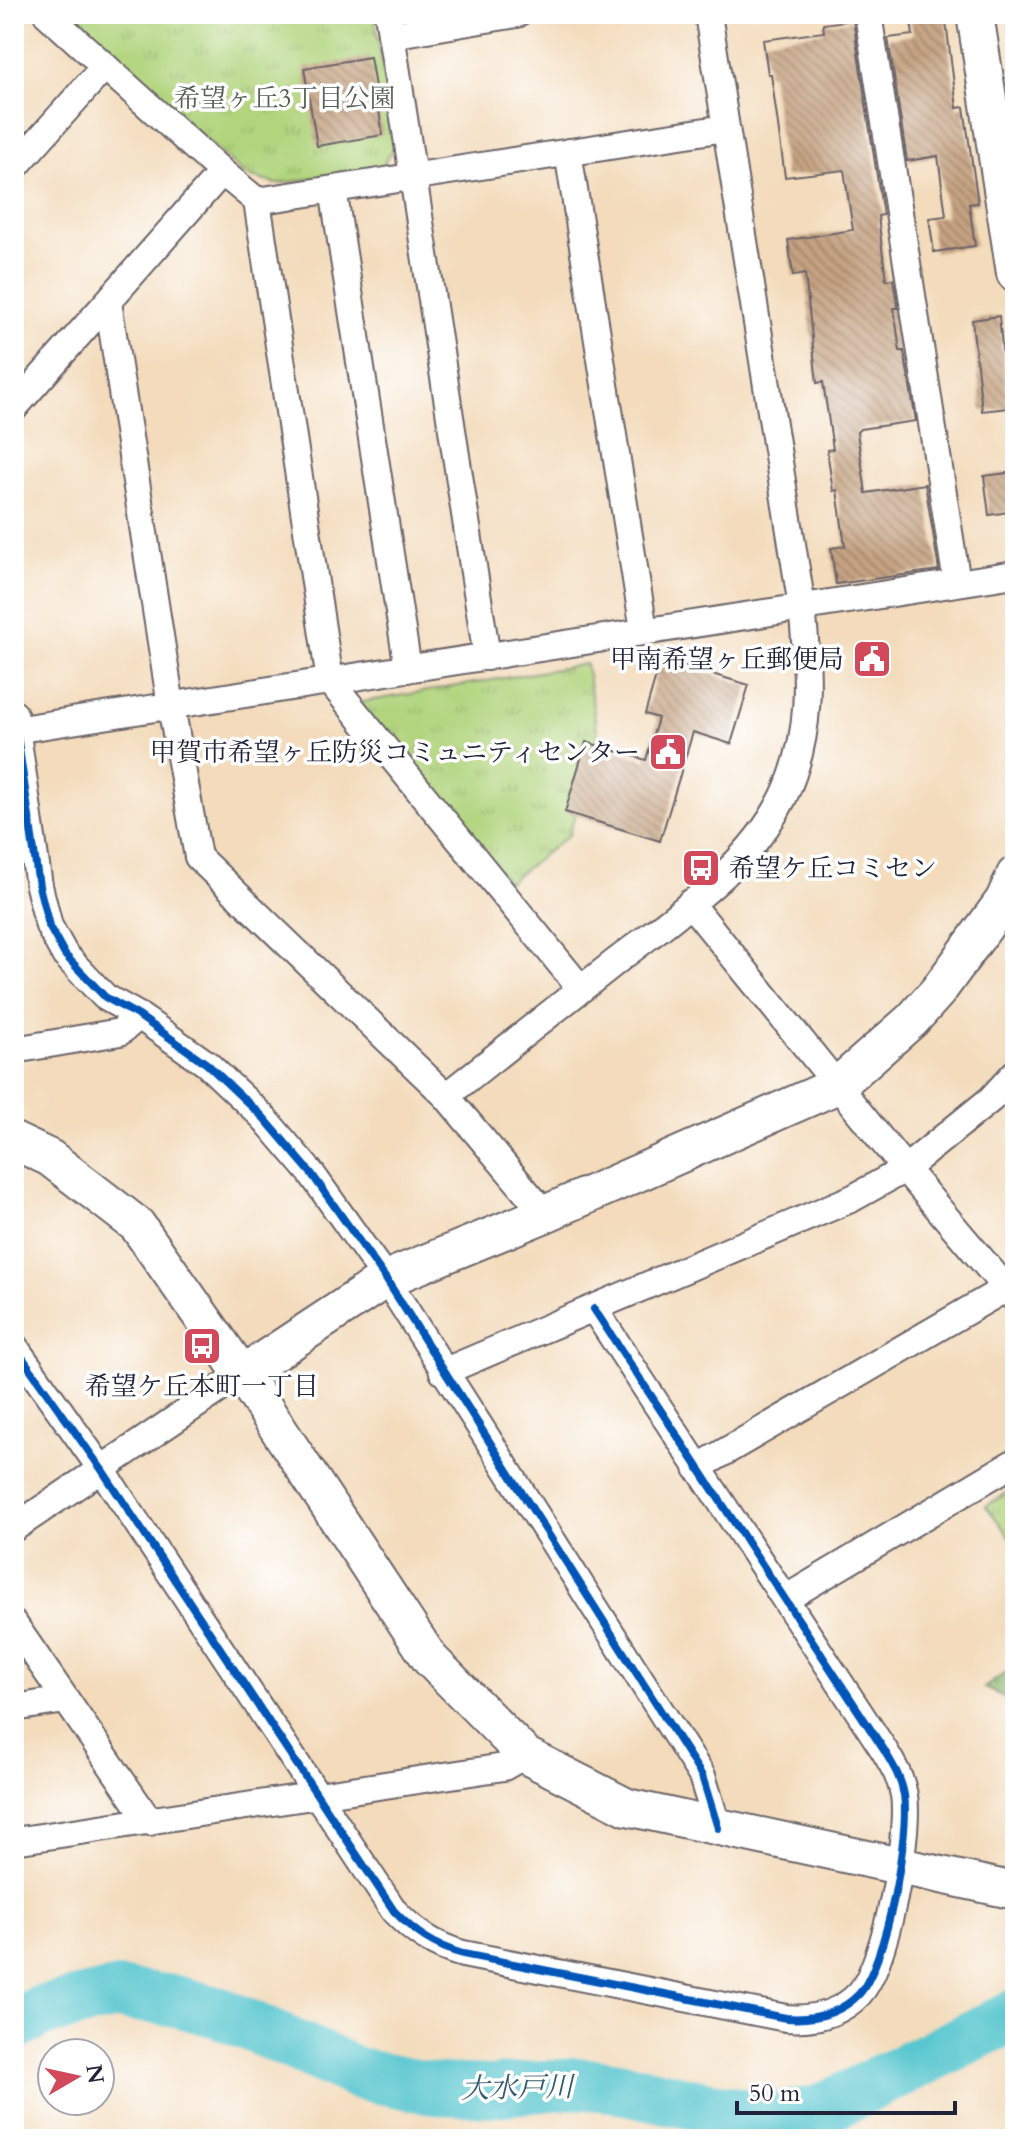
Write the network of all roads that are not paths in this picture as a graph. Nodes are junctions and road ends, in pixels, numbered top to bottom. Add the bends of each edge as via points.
1 (47, 14) edge
2 (517, 14) edge
3 (708, 14) edge
4 (868, 14) edge
5 (975, 14) edge
6 (389, 25) edge
7 (105, 66) junction
8 (725, 128) junction
9 (568, 152) junction
10 (14, 168) edge
11 (222, 172) junction
12 (413, 176) junction
13 (333, 189) junction
14 (257, 201) junction
15 (1015, 273) edge
16 (108, 302) junction
17 (14, 408) edge
18 (1015, 574) edge
19 (957, 583) junction
20 (802, 607) junction
21 (644, 630) junction
22 (487, 657) junction
23 (408, 669) junction
24 (330, 681) junction
25 (171, 706) junction
26 (15, 724) edge
27 (1015, 875) edge
28 (26, 888) edge
29 (690, 903) junction
30 (581, 989) junction
31 (139, 1016) junction
32 (14, 1050) edge
33 (1015, 1073) edge
34 (838, 1085) junction
35 (446, 1096) junction
36 (14, 1141) edge
37 (905, 1169) junction
38 (545, 1214) junction
39 (386, 1279) junction
40 (1012, 1291) edge
41 (594, 1309) junction
42 (14, 1346) edge
43 (443, 1372) junction
44 (242, 1374) junction
45 (1015, 1462) edge
46 (697, 1468) junction
47 (102, 1470) junction
48 (14, 1528) edge
49 (785, 1599) junction
50 (14, 1624) edge
51 (65, 1700) junction
52 (14, 1708) edge
53 (525, 1755) junction
54 (319, 1795) junction
55 (150, 1822) junction
56 (718, 1828) junction
57 (14, 1841) edge
58 (898, 1867) junction
59 (1015, 1891) edge

1 - 7 street
2 - 6 street
3 - 8 street
4 - 19 street
5 - 15 street
6 - 12 street
7 - 10 street
7 - 11 street
8 - 9 street
8 - 20 street
9 - 12 street
9 - 21 street
11 - 14 street
11 - 16 street
12 - 13 street
12 - 22 street
13 - 14 street
13 - 23 street
14 - 24 street
16 - 17 street
16 - 25 street
18 - 19 street
19 - 20 street
20 - 21 street
20 - 29 street via 808,701 800,749 784,796 746,851
21 - 22 street
22 - 23 street
23 - 24 street
24 - 25 street
24 - 30 street
25 - 26 street
25 - 35 street via 198,857
26 - 28 street
27 - 34 street via 989,922 929,1001
28 - 31 street via 65,955 105,997
29 - 30 street
29 - 34 street
30 - 35 street
31 - 32 street via 120,1032
31 - 39 street via 207,1064 263,1117 311,1173
33 - 37 street
34 - 37 street
34 - 38 street
35 - 38 street
36 - 44 street via 50,1158 137,1225
37 - 40 street
37 - 41 street via 853,1198
38 - 39 street
39 - 43 street
39 - 44 street
40 - 46 street
41 - 43 street
41 - 46 street
42 - 47 street
43 - 56 street via 702,1776
44 - 47 street
44 - 53 street via 430,1659
45 - 49 street
46 - 49 street
47 - 48 street
47 - 54 street
49 - 58 street via 896,1768 906,1820
50 - 51 street
51 - 52 street
51 - 55 street
53 - 54 street via 504,1767
53 - 56 street via 627,1807
54 - 55 street
54 - 58 street via 394,1911 438,1946 786,2018 826,2015 859,1994 881,1954
55 - 57 street
56 - 58 street
58 - 59 street

